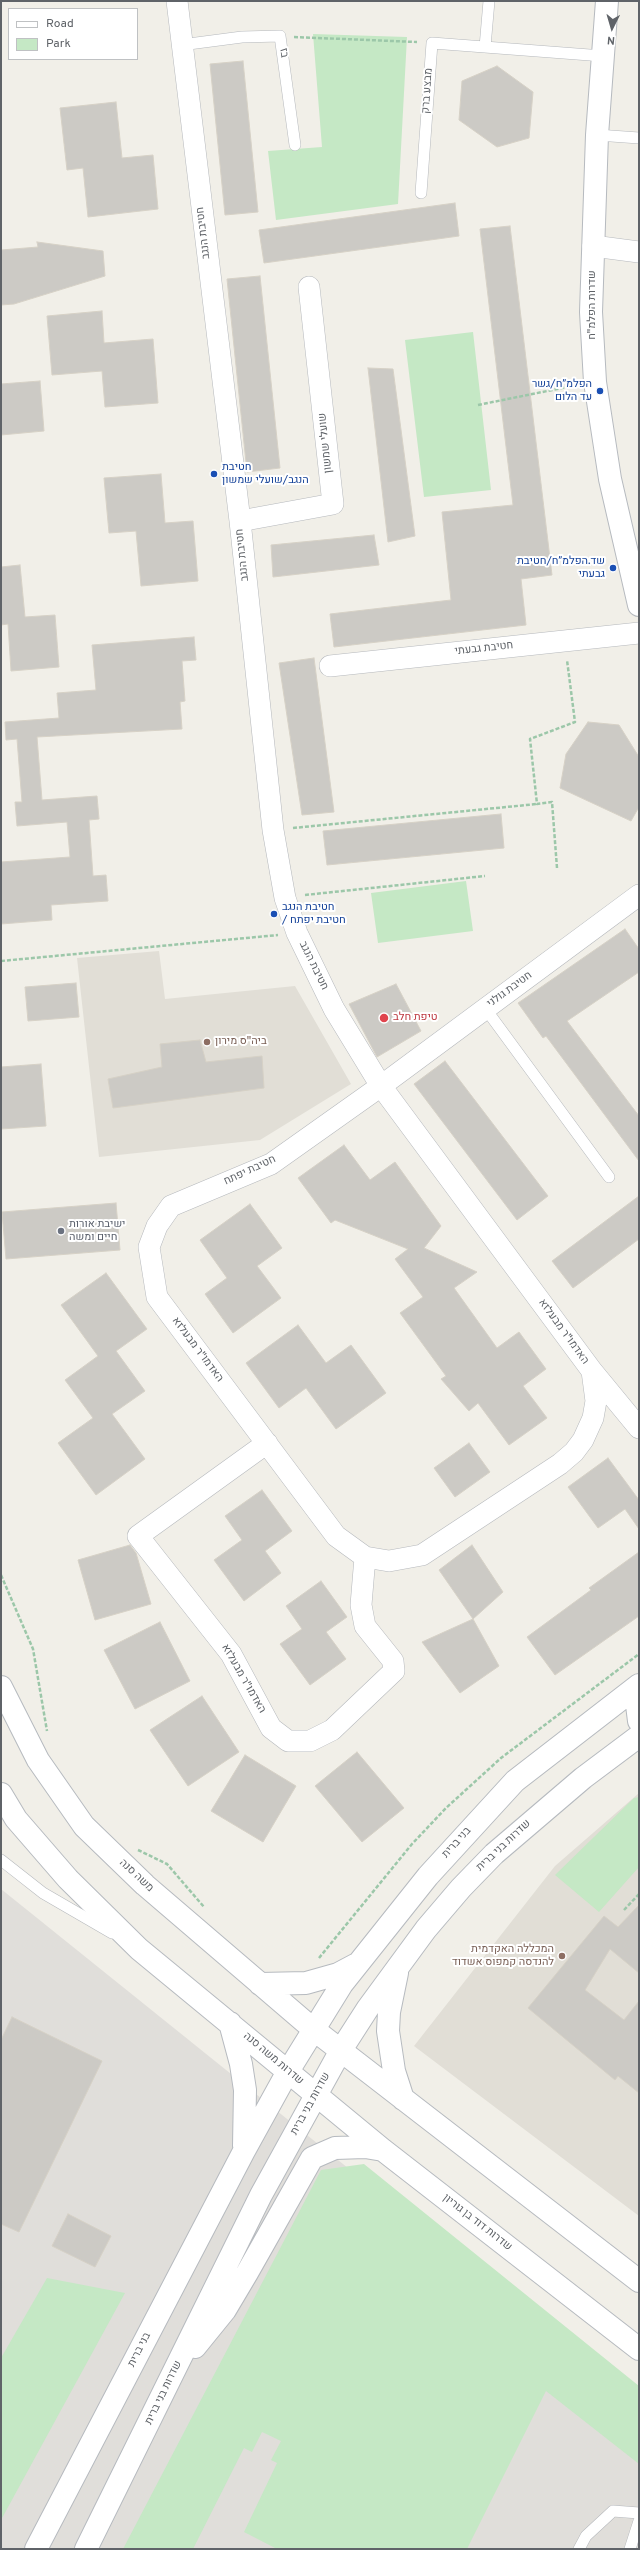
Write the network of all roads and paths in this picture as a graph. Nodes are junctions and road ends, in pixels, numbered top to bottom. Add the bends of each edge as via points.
1 (177, 1) edge
2 (489, 1) edge
3 (607, 1) edge
4 (280, 36) junction
5 (432, 43) junction
6 (182, 45) junction
7 (485, 47) junction
8 (602, 56) junction
9 (597, 135) junction
10 (639, 138) edge
11 (295, 145) dead end
12 (421, 193) dead end
13 (593, 246) junction
14 (639, 252) edge
15 (309, 287) dead end
16 (595, 382) junction
17 (478, 406) dead end
18 (240, 520) junction
19 (639, 605) edge
20 (639, 633) edge
21 (564, 640) junction
22 (330, 666) dead end
23 (537, 804) junction
24 (273, 830) junction
25 (558, 868) dead end
26 (485, 876) dead end
27 (639, 895) edge
28 (285, 898) junction
29 (297, 933) junction
30 (1, 961) edge
31 (485, 1008) junction
32 (381, 1086) junction
33 (609, 1177) dead end
34 (149, 1247) joint
35 (592, 1371) junction
36 (639, 1428) edge
37 (267, 1444) junction
38 (365, 1557) junction
39 (1, 1575) edge
40 (639, 1654) edge
41 (1, 1686) edge
42 (638, 1691) edge
43 (639, 1721) edge
44 (47, 1733) dead end
45 (639, 1736) edge
46 (1, 1794) edge
47 (135, 1848) dead end
48 (1, 1860) edge
49 (639, 1894) edge
50 (624, 1910) dead end
51 (207, 1911) dead end
52 (139, 1949) junction
53 (317, 1960) dead end
54 (356, 1964) junction
55 (399, 1965) junction
56 (260, 1984) junction
57 (230, 2023) junction
58 (313, 2029) junction
59 (341, 2050) junction
60 (287, 2073) junction
61 (316, 2095) junction
62 (403, 2099) junction
63 (383, 2150) junction
64 (244, 2151) junction
65 (639, 2281) edge
66 (639, 2348) edge
67 (176, 2369) junction
68 (639, 2513) edge
69 (639, 2522) edge
70 (36, 2549) edge
71 (86, 2549) edge
72 (579, 2549) edge
73 (630, 2549) edge

1 - 6 street, חטיבת הנגב
2 - 7 lane
3 - 8 main road, שדרות הפלמ"ח
4 - 5 path
4 - 6 lane, בז via 242,37
4 - 11 lane, בז
5 - 7 lane
5 - 12 lane, מבצע ברק
6 - 18 street, חטיבת הנגב
7 - 8 lane
8 - 9 main road, שדרות הפלמ"ח
9 - 10 lane
9 - 13 main road, שדרות הפלמ"ח
13 - 14 street
13 - 16 main road, שדרות הפלמ"ח via 591,312
15 - 18 street, שועלי שמשון via 333,504
16 - 17 path
16 - 19 main road, שדרות הפלמ"ח via 610,479
18 - 24 street, חטיבת הנגב
20 - 21 street, חטיבת גבעתי
21 - 22 street, חטיבת גבעתי
21 - 23 path via 575,722 530,739
23 - 24 path
23 - 25 path via 552,802
24 - 28 street, חטיבת הנגב
26 - 28 path
27 - 31 street, חטיבת גולני
28 - 29 street, חטיבת הנגב
29 - 30 path
29 - 32 street, חטיבת הנגב via 334,1009
31 - 32 street, חטיבת גולני
31 - 33 lane
32 - 34 street, חטיבת יפתח via 271,1164 171,1206 157,1226
32 - 35 street, האדמו"ר מבעלזא
34 - 37 street, האדמו"ר מבעלזא via 157,1297
35 - 36 street
35 - 38 street, האדמו"ר מבעלזא via 596,1401 592,1418 583,1440 560,1464 422,1555 389,1561
37 - 38 street, האדמו"ר מבעלזא via 336,1536
37 - 38 street, האדמו"ר מבעלזא via 138,1536 231,1654 271,1728 288,1741 310,1741 332,1730 394,1671 393,1661 365,1626 361,1605
39 - 44 path via 33,1649
40 - 53 path via 500,1758 446,1808 412,1844
41 - 56 main road, משה סנה via 38,1760 84,1826 145,1885
42 - 43 main road
42 - 54 main road, בני ברית via 515,1781 428,1876
45 - 55 main road, שדרות בני ברית via 583,1778 494,1854 456,1894
46 - 52 main road via 16,1819 68,1879
47 - 51 path via 167,1864
48 - 52 lane via 43,1893
49 - 50 path
52 - 57 main road
54 - 56 main road via 338,1974 306,1983
54 - 58 main road, בני ברית
55 - 59 main road, שדרות בני ברית
55 - 62 main road via 389,2012 388,2031 394,2071
56 - 58 main road, משה סנה
57 - 60 main road, שדרות משה סנה
57 - 64 main road via 245,2090
58 - 59 main road
58 - 60 main road
59 - 61 main road, שדרות בני ברית
59 - 62 main road
60 - 61 main road, שדרות משה סנה
60 - 64 main road
61 - 63 main road, שדרות דוד בן גוריון
61 - 67 main road, שדרות בני ברית via 233,2248
62 - 65 main road
63 - 66 main road, שדרות דוד בן גוריון
63 - 67 main road via 365,2147 335,2148 312,2158 225,2310
64 - 70 main road, בני ברית
67 - 71 main road, שדרות בני ברית
68 - 72 lane via 613,2511 586,2536
69 - 73 lane

